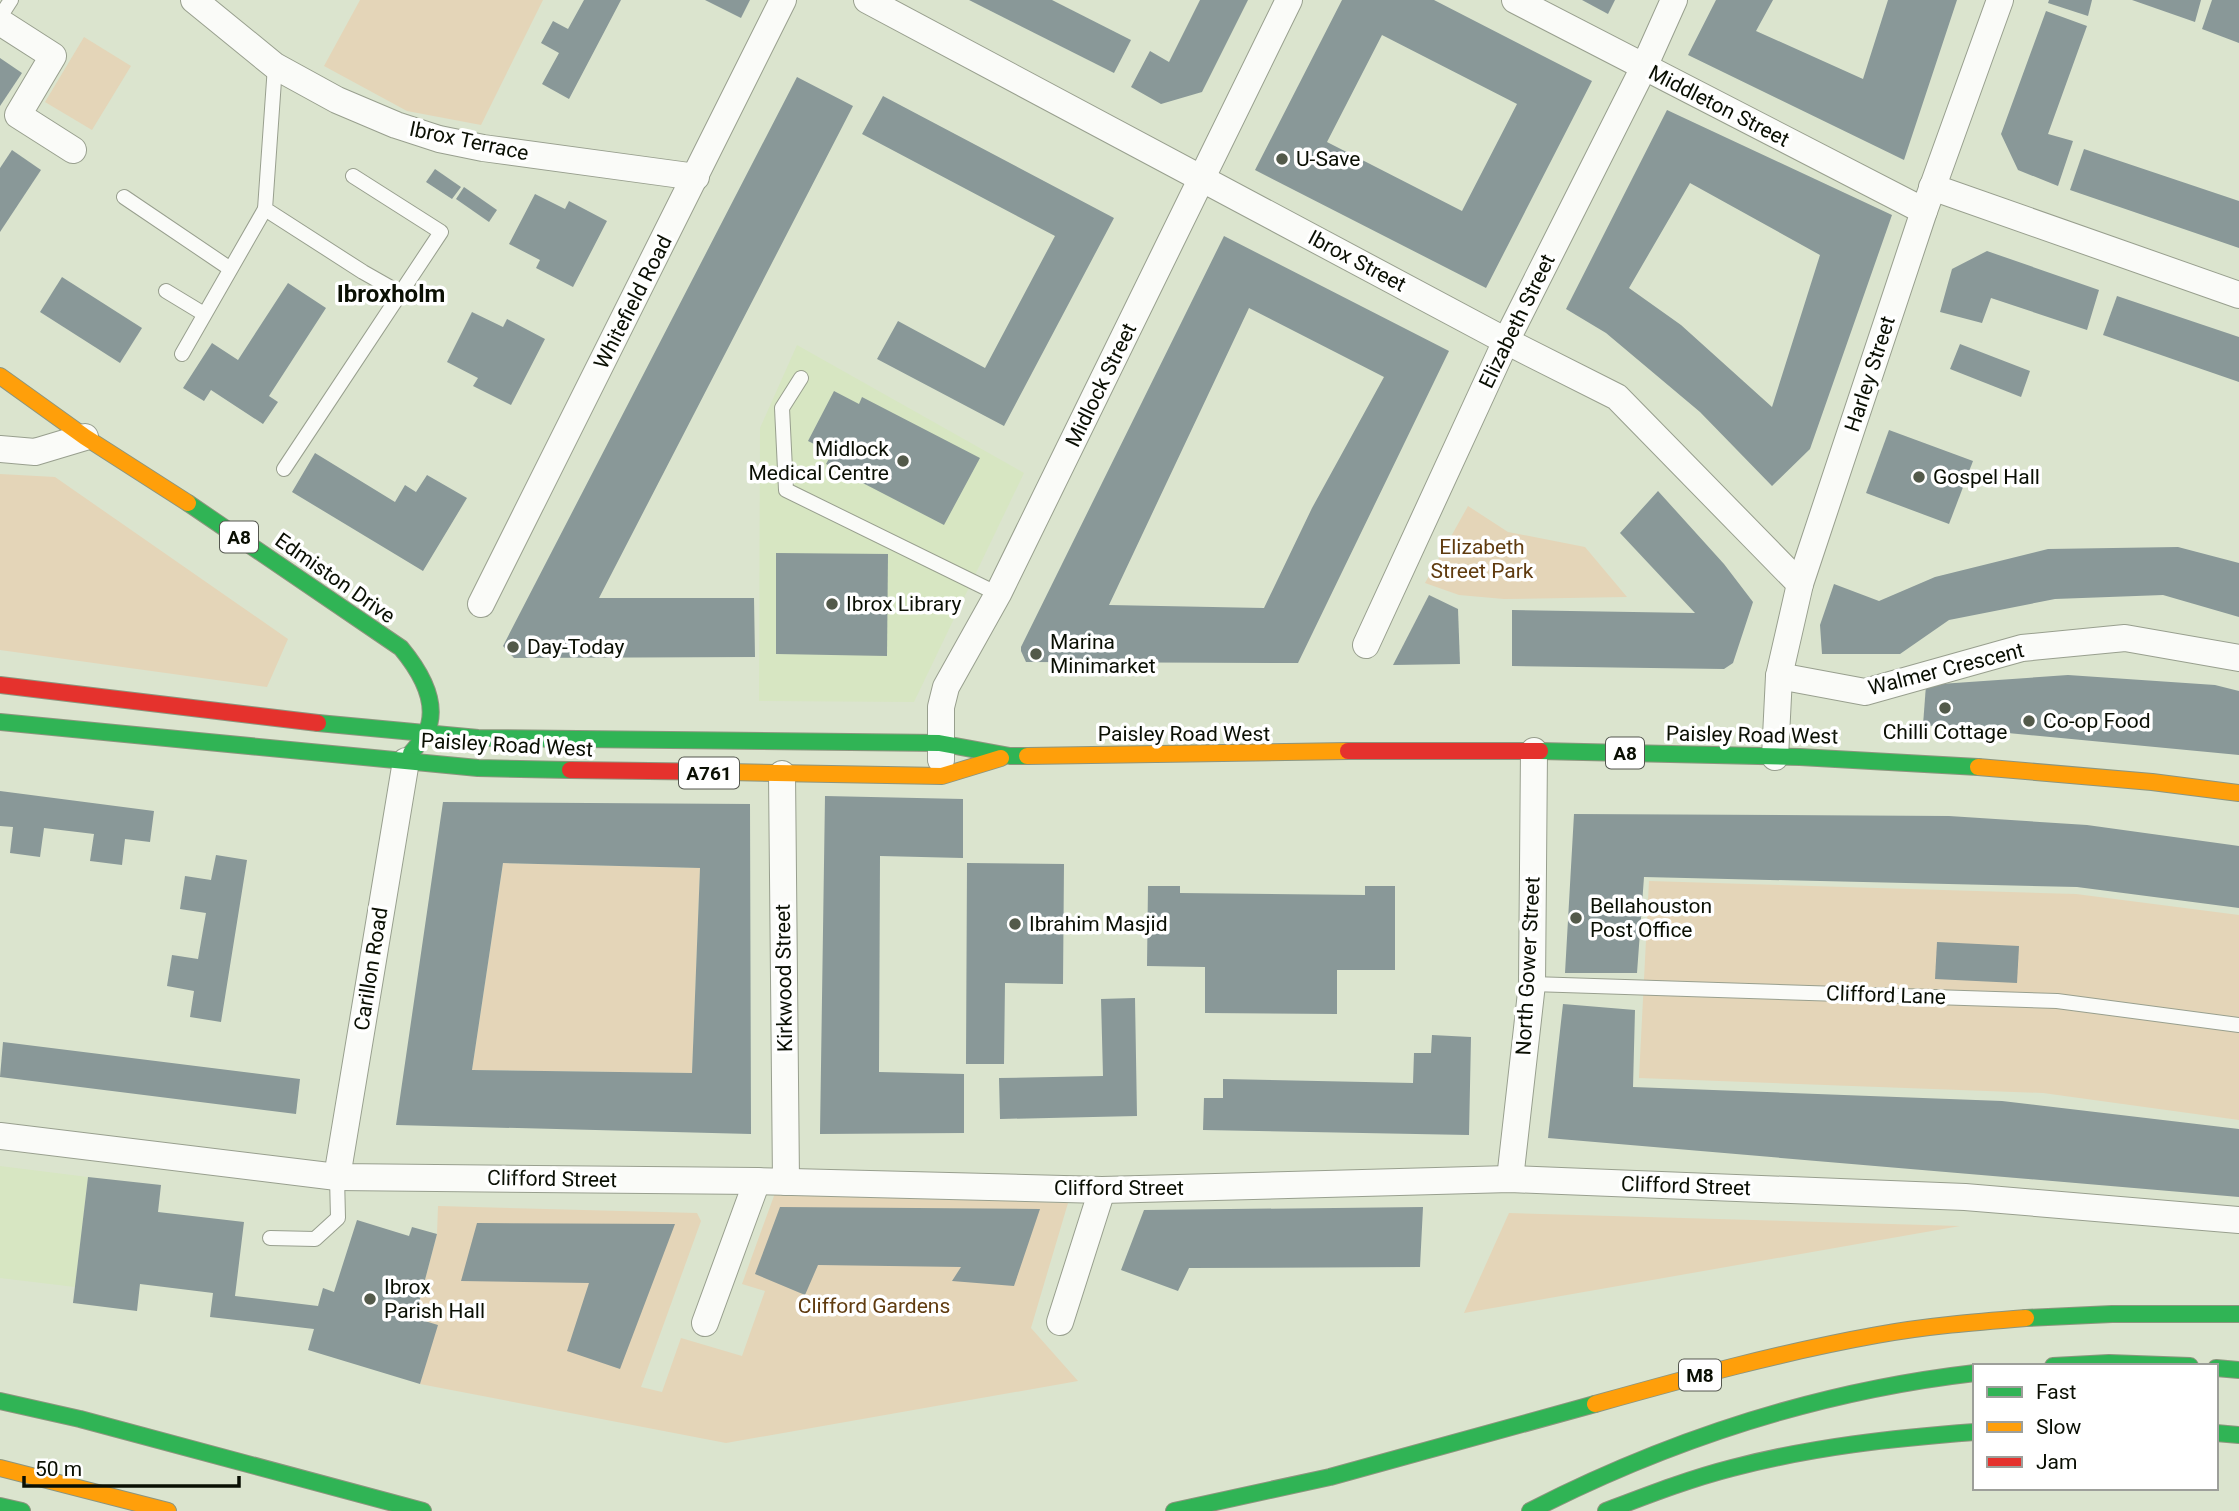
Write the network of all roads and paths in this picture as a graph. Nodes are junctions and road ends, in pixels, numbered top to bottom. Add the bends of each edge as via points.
1 (11, 0) edge
2 (194, 0) edge
3 (783, 0) edge
4 (867, 0) edge
5 (1289, 0) edge
6 (1514, 0) edge
7 (1674, 0) edge
8 (2000, 0) edge
9 (0, 19) edge
10 (275, 66) junction
11 (1644, 67) junction
12 (9, 121) edge
13 (73, 150) dead end
14 (353, 177) dead end
15 (696, 177) junction
16 (1203, 178) junction
17 (124, 197) dead end
18 (1928, 199) junction
19 (265, 209) junction
20 (229, 268) junction
21 (166, 291) dead end
22 (401, 293) junction
23 (2239, 295) edge
24 (204, 314) junction
25 (1506, 341) junction
26 (181, 354) dead end
27 (0, 376) edge
28 (801, 378) dead end
29 (85, 437) junction
30 (0, 449) edge
31 (284, 469) dead end
32 (1800, 584) junction
33 (998, 594) junction
34 (481, 604) dead end
35 (1366, 645) dead end
36 (2239, 658) edge
37 (1779, 676) junction
38 (0, 685) edge
39 (0, 722) edge
40 (427, 732) junction
41 (939, 743) junction
42 (1534, 751) junction
43 (1010, 756) junction
44 (1775, 757) junction
45 (406, 761) junction
46 (782, 774) junction
47 (942, 776) junction
48 (2239, 793) edge
49 (1532, 984) junction
50 (2239, 1025) edge
51 (0, 1136) edge
52 (337, 1177) junction
53 (1510, 1179) junction
54 (757, 1181) junction
55 (786, 1182) junction
56 (1102, 1190) junction
57 (2239, 1220) edge
58 (270, 1238) dead end
59 (2239, 1314) edge
60 (1060, 1322) dead end
61 (705, 1323) dead end
62 (2090, 1364) edge
63 (2136, 1364) edge
64 (2218, 1368) edge
65 (2239, 1370) edge
66 (1973, 1373) edge
67 (0, 1401) edge
68 (1973, 1432) edge
69 (2218, 1433) edge
70 (2239, 1435) edge
71 (0, 1468) edge
72 (0, 1506) edge
73 (22, 1511) edge
74 (168, 1511) edge
75 (423, 1511) edge
76 (1174, 1511) edge
77 (1530, 1511) edge
78 (1606, 1511) edge

1 - 9 lane
2 - 10 street, Ibrox Terrace
3 - 15 street, Whitefield Road
4 - 16 street, Ibrox Street
5 - 16 street, Midlock Street
6 - 11 street, Middleton Street
7 - 11 street, Elizabeth Street
8 - 18 street, Harley Street
9 - 12 street via 53,56
10 - 15 street, Ibrox Terrace via 366,114 439,139
10 - 19 lane
11 - 18 street, Middleton Street
11 - 25 street, Elizabeth Street
12 - 13 street
14 - 22 lane via 441,232
15 - 34 street, Whitefield Road
16 - 25 street, Ibrox Street
16 - 33 street, Midlock Street
17 - 20 lane
18 - 23 street, Middleton Street
18 - 32 street, Harley Street
19 - 20 lane
19 - 22 lane
20 - 24 lane
21 - 24 lane
22 - 31 lane
24 - 26 lane
25 - 32 street, Ibrox Street via 1617,397
25 - 35 street, Elizabeth Street
27 - 29 main road, Edmiston Drive / A8
28 - 33 lane via 782,408 786,489
29 - 30 street via 35,452
29 - 40 main road, Edmiston Drive / A8 via 401,648 429,694
32 - 37 street, Harley Street
33 - 41 street, Midlock Street via 947,687
36 - 37 street, Walmer Crescent via 2124,638 2022,648 1865,692
37 - 44 street, Harley Street
38 - 40 main road, Paisley Road West / A761 via 266,718
39 - 45 main road, Paisley Road West / A761
40 - 41 main road, Paisley Road West / A761 via 478,738
40 - 45 main road
41 - 43 main road, Paisley Road West / A761
41 - 47 street, Midlock Street
42 - 43 main road, Paisley Road West / A8
42 - 44 main road, Paisley Road West / A8
42 - 49 street, North Gower Street
43 - 47 main road, Paisley Road West / A761
44 - 48 main road, Paisley Road West / A8 via 2059,772
45 - 46 main road, Paisley Road West / A761 via 478,768
45 - 52 street, Carillon Road
46 - 47 main road, Paisley Road West / A761
46 - 55 street, Kirkwood Street
49 - 50 lane, Clifford Lane via 2057,1001
49 - 53 street, North Gower Street
51 - 52 street, Clifford Street
52 - 54 street, Clifford Street
52 - 58 lane via 338,1218 315,1239
53 - 56 street, Clifford Street
53 - 57 street, Clifford Street via 1965,1197
54 - 55 street, Clifford Street
54 - 61 street
55 - 56 street, Clifford Street
56 - 60 street
59 - 76 main road, M8 via 2058,1315 1897,1331 1703,1374 1330,1477
62 - 63 main road
64 - 65 main road
66 - 77 main road via 1872,1389 1723,1430 1646,1458
67 - 75 main road
68 - 78 main road via 1865,1442 1769,1460 1696,1478
69 - 70 main road
71 - 74 main road
72 - 73 main road

